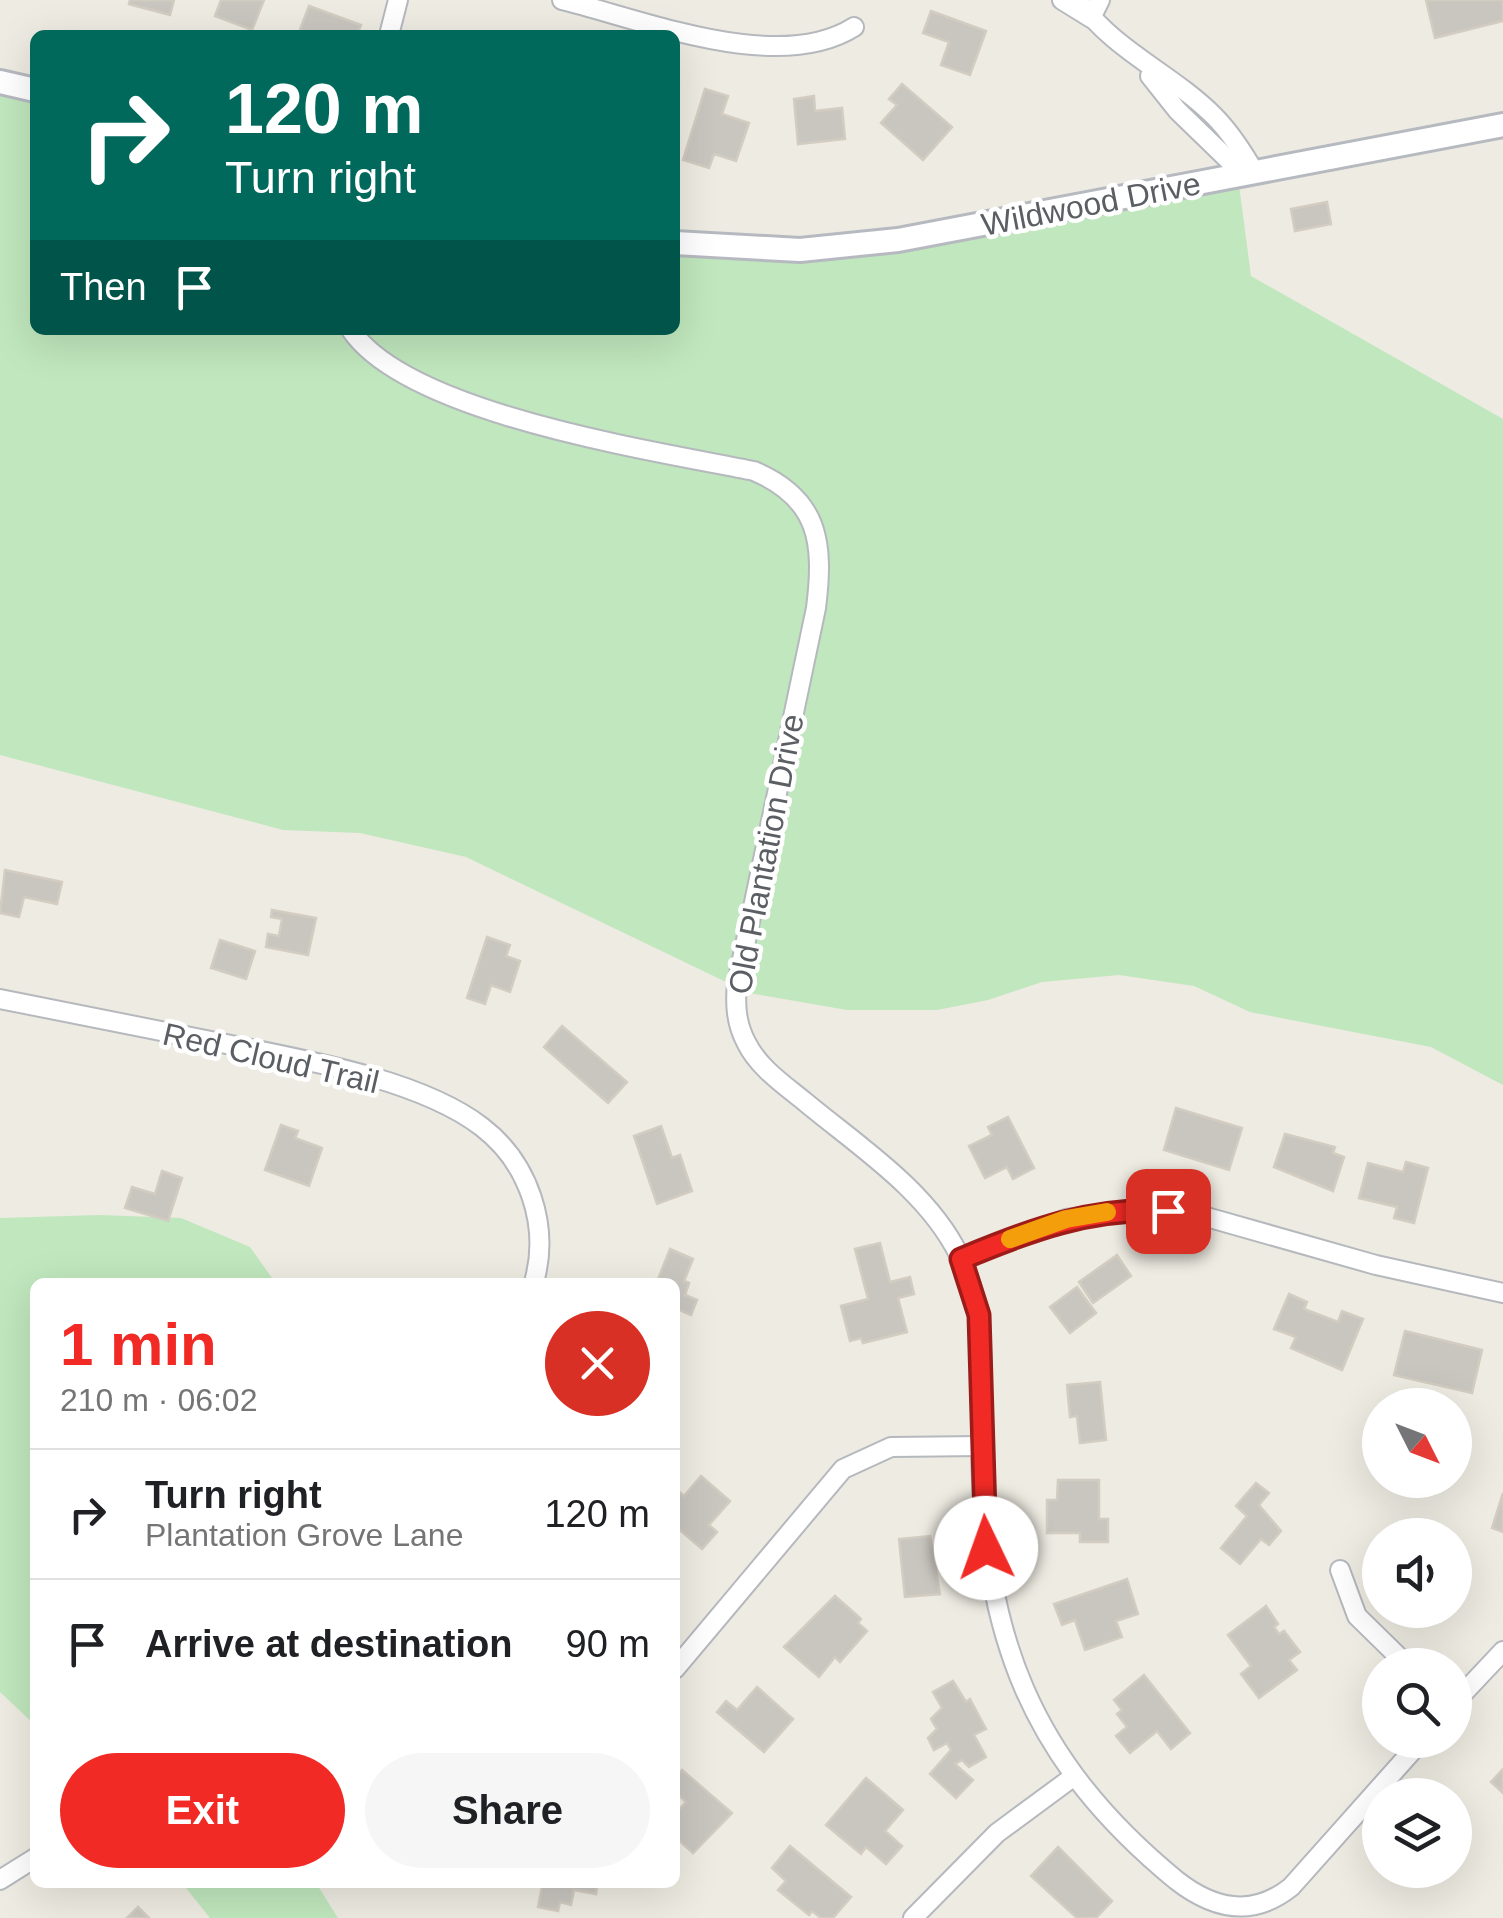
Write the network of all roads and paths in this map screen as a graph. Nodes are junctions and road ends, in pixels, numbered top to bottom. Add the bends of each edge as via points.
1 (398, 0) edge
2 (562, 0) edge
3 (1062, 0) edge
4 (1078, 0) edge
5 (1100, 0) edge
6 (1090, 18) junction
7 (854, 27) dead end
8 (390, 30) edge
9 (0, 82) edge
10 (30, 89) edge
11 (1503, 125) edge
12 (1250, 174) junction
13 (680, 243) edge
14 (354, 335) edge
15 (0, 1000) edge
16 (961, 1259) junction
17 (534, 1278) edge
18 (1503, 1293) edge
19 (981, 1446) junction
20 (1340, 1570) dead end
21 (1390, 1648) edge
22 (1503, 1651) edge
23 (680, 1663) edge
24 (1472, 1684) edge
25 (1406, 1758) edge
26 (1073, 1777) junction
27 (30, 1861) edge
28 (0, 1880) edge
29 (913, 1918) edge

1 - 8 street
2 - 7 street via 760,49 833,40
3 - 6 street
4 - 6 street
5 - 6 street
6 - 12 street via 1213,114 1236,141
9 - 10 street
11 - 12 street, Wildwood Drive
12 - 13 street, Wildwood Drive via 849,246 750,250
14 - 16 street, Old Plantation Drive via 398,372 536,424 754,471 786,488 808,514 820,552 816,608 737,983 738,1023 756,1058 924,1204
15 - 17 street, Red Cloud Trail via 306,1060 460,1114 497,1140 523,1178 540,1225
16 - 18 street via 1066,1219 1168,1211
16 - 19 street, Old Plantation Drive via 979,1315
19 - 23 street via 892,1447 843,1470
19 - 26 street, Old Plantation Drive via 986,1548 999,1617 1030,1704
20 - 21 street via 1357,1616
22 - 24 street
25 - 26 street, Old Plantation Drive via 1291,1887 1263,1905 1241,1909 1199,1898 1116,1827
26 - 29 street via 997,1834
27 - 28 street

